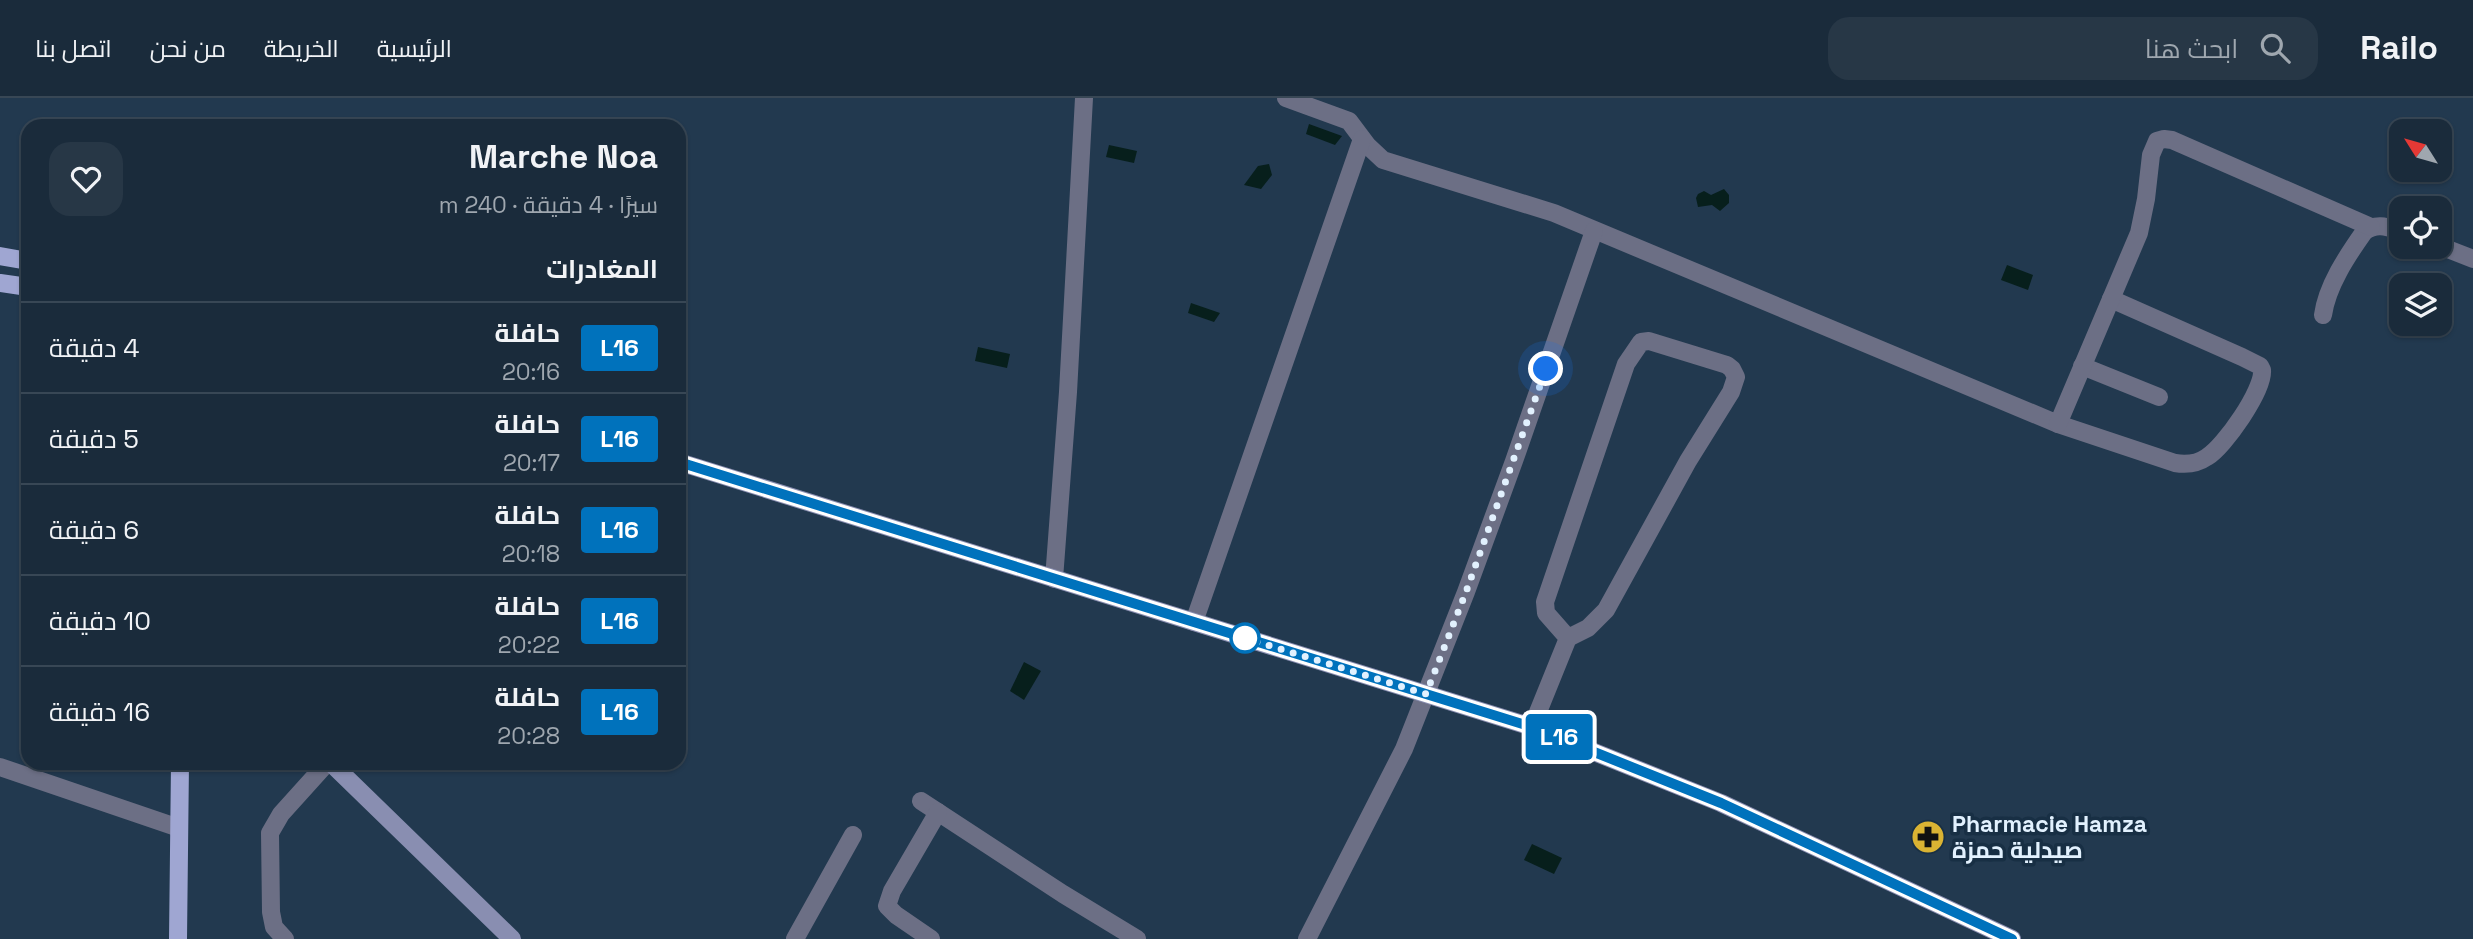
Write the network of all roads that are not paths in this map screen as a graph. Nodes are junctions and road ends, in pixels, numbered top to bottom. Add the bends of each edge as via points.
1 (1084, 98) edge
2 (1286, 98) edge
3 (1362, 139) junction
4 (2371, 227) junction
5 (2389, 228) edge
6 (1594, 231) junction
7 (2452, 251) edge
8 (0, 256) edge
9 (2473, 259) edge
10 (21, 260) edge
11 (0, 283) edge
12 (21, 286) edge
13 (2111, 299) junction
14 (2323, 315) dead end
15 (2082, 366) junction
16 (2159, 397) dead end
17 (2058, 424) junction
18 (686, 464) edge
19 (1055, 579) junction
20 (1194, 622) junction
21 (1568, 638) junction
22 (1426, 694) junction
23 (1532, 727) junction
24 (0, 767) edge
25 (180, 770) edge
26 (322, 770) edge
27 (336, 770) edge
28 (921, 802) dead end
29 (938, 812) junction
30 (179, 828) junction
31 (853, 835) dead end
32 (178, 939) edge
33 (285, 939) edge
34 (512, 939) edge
35 (795, 939) edge
36 (931, 939) edge
37 (1137, 939) edge
38 (1307, 939) edge
39 (2012, 939) edge

1 - 19 street
2 - 3 street via 1349,121
3 - 6 street via 1383,160 1554,213
3 - 20 street
4 - 5 street
4 - 13 street via 2164,138 2154,145 2139,233
4 - 14 street via 2332,286
6 - 17 street
6 - 22 street
7 - 9 street
8 - 10 main road
11 - 12 main road
13 - 15 street
13 - 17 street via 2260,366 2260,385 2218,448 2186,465
15 - 16 street
15 - 17 street
18 - 19 street
19 - 20 street
20 - 22 street
21 - 21 street via 1588,628 1606,610 1731,392 1736,377 1727,365 1648,341 1633,352 1616,389 1545,602 1546,613
21 - 23 street
22 - 23 street
22 - 38 street via 1404,750
23 - 39 street via 1721,803
24 - 30 street
25 - 30 main road
26 - 33 street via 281,814 270,833 271,912 274,927
27 - 34 street
28 - 29 street
29 - 36 street via 891,891 887,906
29 - 37 street
30 - 32 main road
31 - 35 street

